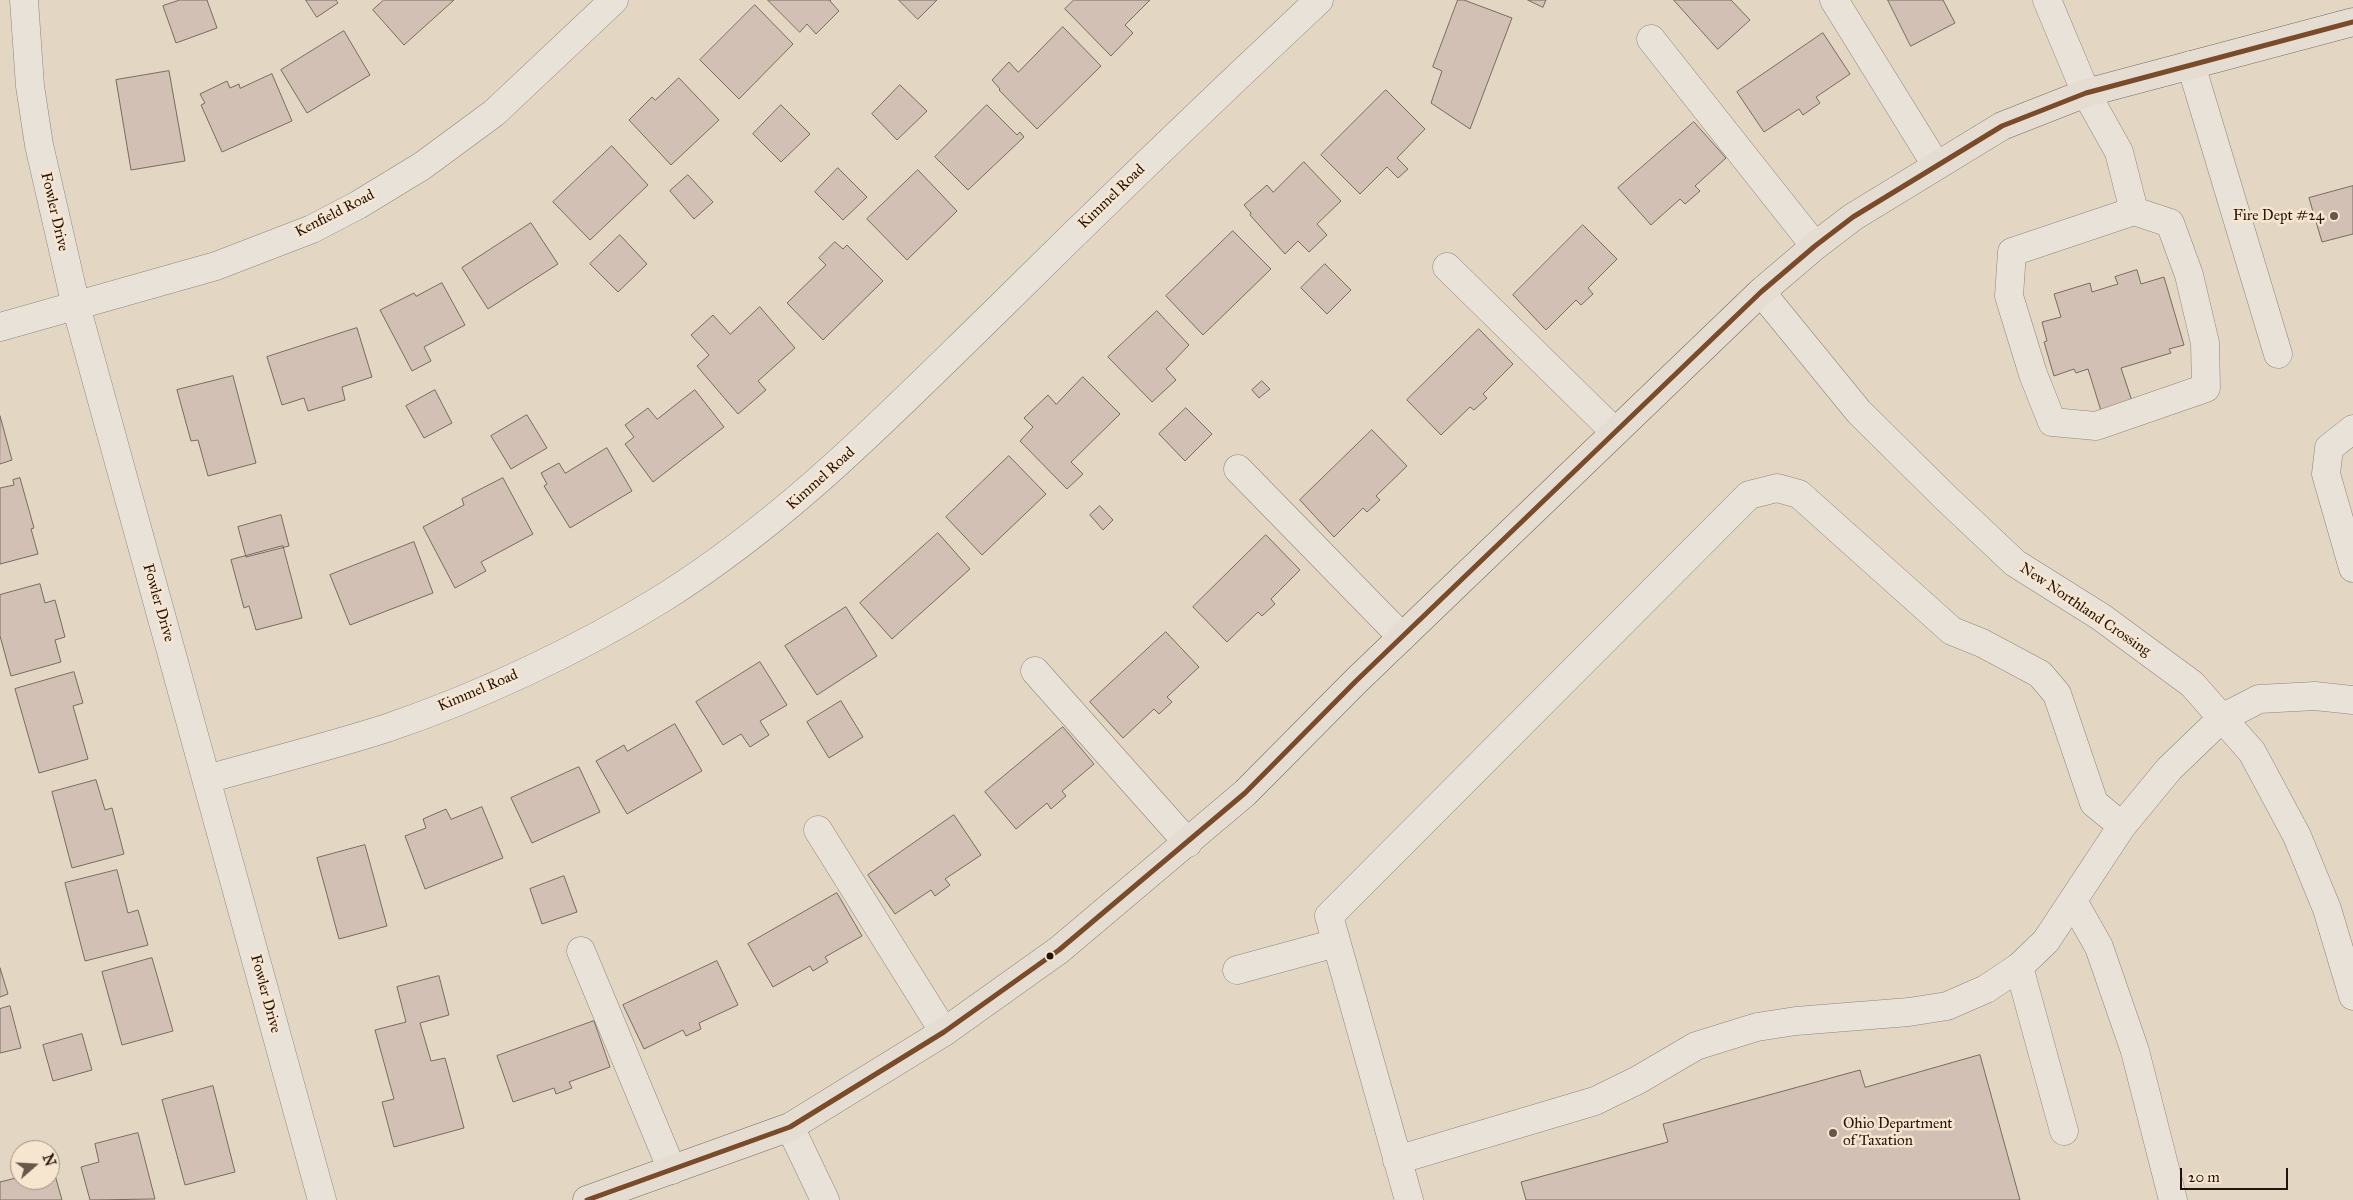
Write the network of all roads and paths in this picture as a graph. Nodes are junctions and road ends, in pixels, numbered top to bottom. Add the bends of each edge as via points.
1 (24, 0) edge
2 (614, 0) edge
3 (1319, 0) edge
4 (1834, 0) edge
5 (2047, 0) edge
6 (2353, 22) edge
7 (1651, 39) dead end
8 (2191, 65) junction
9 (2086, 92) junction
10 (1936, 165) junction
11 (2134, 211) junction
12 (1815, 246) junction
13 (1447, 267) dead end
14 (1761, 292) junction
15 (76, 306) junction
16 (0, 327) edge
17 (2278, 354) dead end
18 (2353, 429) edge
19 (1615, 432) junction
20 (1238, 470) dead end
21 (2353, 568) edge
22 (1402, 637) junction
23 (1035, 671) dead end
24 (2353, 700) edge
25 (2222, 718) junction
26 (207, 778) junction
27 (2122, 826) junction
28 (818, 830) dead end
29 (1188, 843) junction
30 (2073, 901) junction
31 (1336, 943) junction
32 (581, 951) dead end
33 (2020, 967) junction
34 (1237, 970) dead end
35 (2353, 996) edge
36 (944, 1032) junction
37 (790, 1127) junction
38 (2064, 1131) dead end
39 (1397, 1160) junction
40 (672, 1170) junction
41 (627, 1194) edge
42 (322, 1200) edge
43 (587, 1200) edge
44 (825, 1200) edge
45 (1409, 1200) edge
46 (2173, 1200) edge

1 - 15 street, Fowler Drive via 30,86 39,145
2 - 15 street, Kenfield Road via 494,113 422,166 358,204 312,229 216,266
3 - 26 street, Kimmel Road via 1168,142 841,462 783,512 663,598 500,683 387,728
4 - 10 street
5 - 9 street
6 - 8 main road
7 - 12 street
8 - 9 main road
8 - 17 street
9 - 10 main road via 2002,126
9 - 11 street via 2119,152
10 - 12 main road via 1853,217
11 - 11 street via 2012,252 2009,296 2052,422 2096,426 2206,388 2205,343 2189,275 2170,223
12 - 14 main road
13 - 19 street
14 - 19 main road
14 - 25 street, New Northland Crossing via 1859,412 2015,563 2101,616 2192,684
15 - 16 street, Kenfield Road
15 - 26 street, Fowler Drive
18 - 21 street via 2329,448 2326,474
19 - 22 main road
20 - 22 street
22 - 29 main road via 1246,793
23 - 29 street
24 - 25 street via 2315,696 2259,699
25 - 27 street via 2169,769
25 - 35 street, New Northland Crossing via 2252,752 2297,836 2327,909
26 - 42 street, Fowler Drive
27 - 30 street
27 - 31 street via 2094,803 2056,694 2040,674 1952,631 1819,509 1800,494 1777,488 1749,495 1329,916
28 - 36 street
29 - 36 main road via 1059,950
30 - 33 street via 2046,941
30 - 46 street via 2099,948 2135,1051
31 - 34 street
31 - 39 street
32 - 40 street
33 - 38 street
33 - 39 street via 1986,989 1947,1006 1796,1021 1748,1030 1696,1046 1595,1101
36 - 37 main road
37 - 40 main road
37 - 44 street
39 - 45 street
40 - 41 main road
41 - 43 main road

